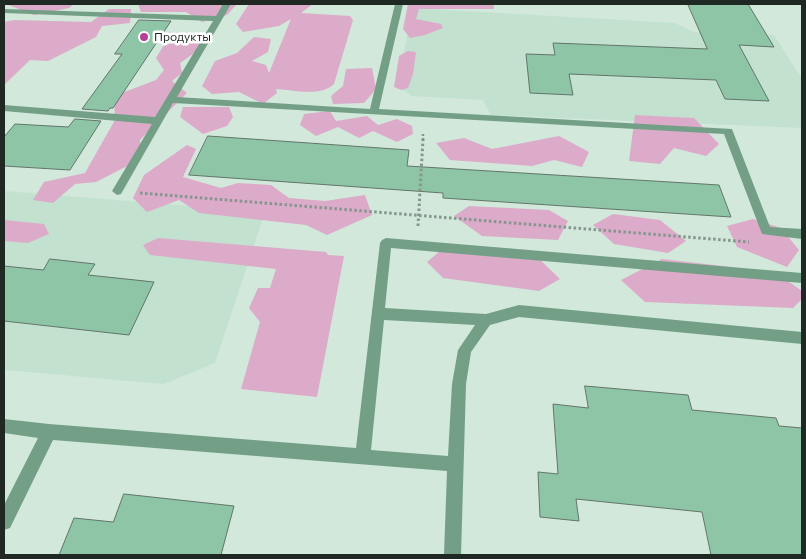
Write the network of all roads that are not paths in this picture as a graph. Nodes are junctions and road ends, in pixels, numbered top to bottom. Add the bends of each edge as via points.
1 (75, 4) edge
2 (227, 4) edge
3 (398, 4) edge
4 (4, 11) edge
5 (66, 14) junction
6 (218, 19) junction
7 (171, 100) junction
8 (4, 108) edge
9 (374, 112) junction
10 (159, 121) junction
11 (117, 191) road end
12 (802, 234) edge
13 (802, 278) edge
14 (379, 314) junction
15 (486, 320) junction
16 (802, 338) edge
17 (4, 426) edge
18 (49, 432) junction
19 (363, 457) junction
20 (455, 464) junction
21 (4, 522) edge
22 (453, 555) edge

1 - 5 street
2 - 6 street
3 - 9 street
4 - 5 street
5 - 6 street
6 - 7 street
7 - 9 street
7 - 10 street
8 - 10 street
9 - 12 street via 728,131 766,231
10 - 11 street
13 - 14 street via 386,243
14 - 15 street
14 - 19 street
15 - 16 street via 519,311
15 - 20 street via 465,350 458,384
17 - 18 street
18 - 19 street
18 - 21 street
19 - 20 street
20 - 22 street

